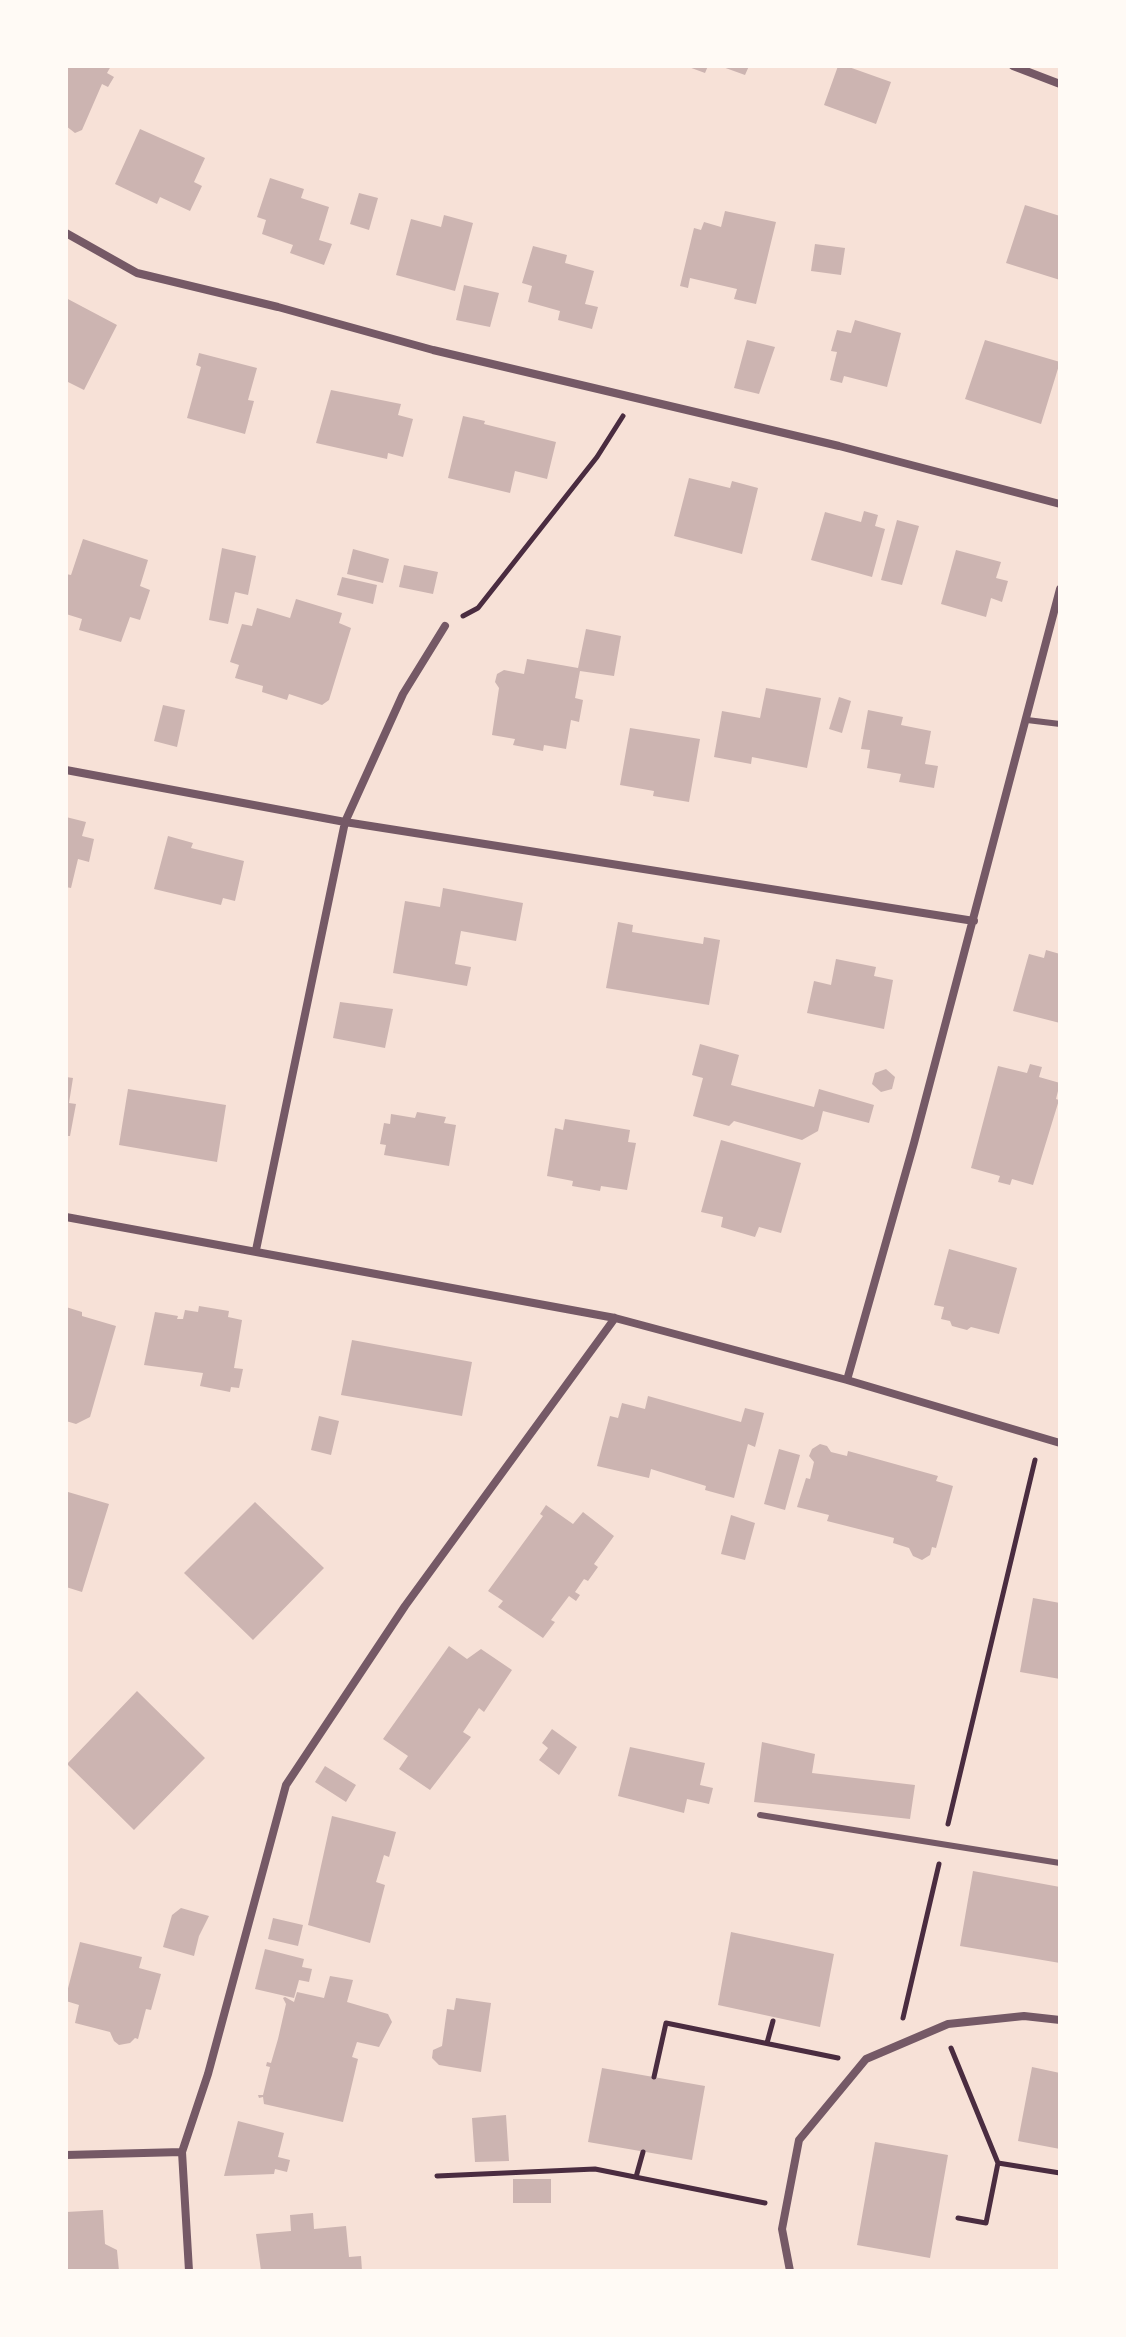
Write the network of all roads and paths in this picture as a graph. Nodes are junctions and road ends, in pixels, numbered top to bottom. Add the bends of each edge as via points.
1 (1013, 66) edge
2 (1060, 84) edge
3 (66, 233) edge
4 (634, 399) junction
5 (1060, 504) edge
6 (1060, 589) edge
7 (445, 626) joint
8 (1027, 720) junction
9 (1060, 724) edge
10 (66, 770) edge
11 (345, 822) junction
12 (974, 921) junction
13 (66, 1217) edge
14 (256, 1250) junction
15 (615, 1318) junction
16 (847, 1380) junction
17 (1041, 1435) junction
18 (1060, 1443) edge
19 (760, 1815) dead end
20 (943, 1845) junction
21 (1060, 1863) edge
22 (1060, 2020) edge
23 (773, 2021) dead end
24 (948, 2024) junction
25 (767, 2043) junction
26 (904, 2043) junction
27 (861, 2065) junction
28 (654, 2077) dead end
29 (182, 2152) junction
30 (643, 2152) dead end
31 (66, 2155) edge
32 (998, 2163) junction
33 (1060, 2173) edge
34 (437, 2176) dead end
35 (636, 2177) junction
36 (786, 2207) junction
37 (958, 2218) dead end
38 (189, 2271) edge
39 (790, 2271) edge

1 - 2 street
3 - 4 street via 137,273
4 - 5 street
4 - 7 path via 597,457 478,608
6 - 8 street
7 - 11 street via 403,694
8 - 9 lane
8 - 12 street
10 - 11 street
11 - 12 street
11 - 14 street
12 - 16 street
13 - 14 street
14 - 15 street
15 - 16 street
15 - 29 street via 405,1606 286,1785
16 - 17 street
17 - 18 street
17 - 20 path
19 - 20 lane
20 - 21 lane
20 - 26 path via 903,2011
22 - 24 street via 1024,2016
23 - 25 path
24 - 26 street
24 - 32 path via 951,2051
25 - 27 path
25 - 28 path via 666,2023
26 - 27 street
27 - 36 street via 799,2140
29 - 31 street
29 - 38 street
30 - 35 path
32 - 33 path
32 - 37 path via 986,2223
34 - 35 path via 595,2169
35 - 36 path
36 - 39 street via 782,2229

